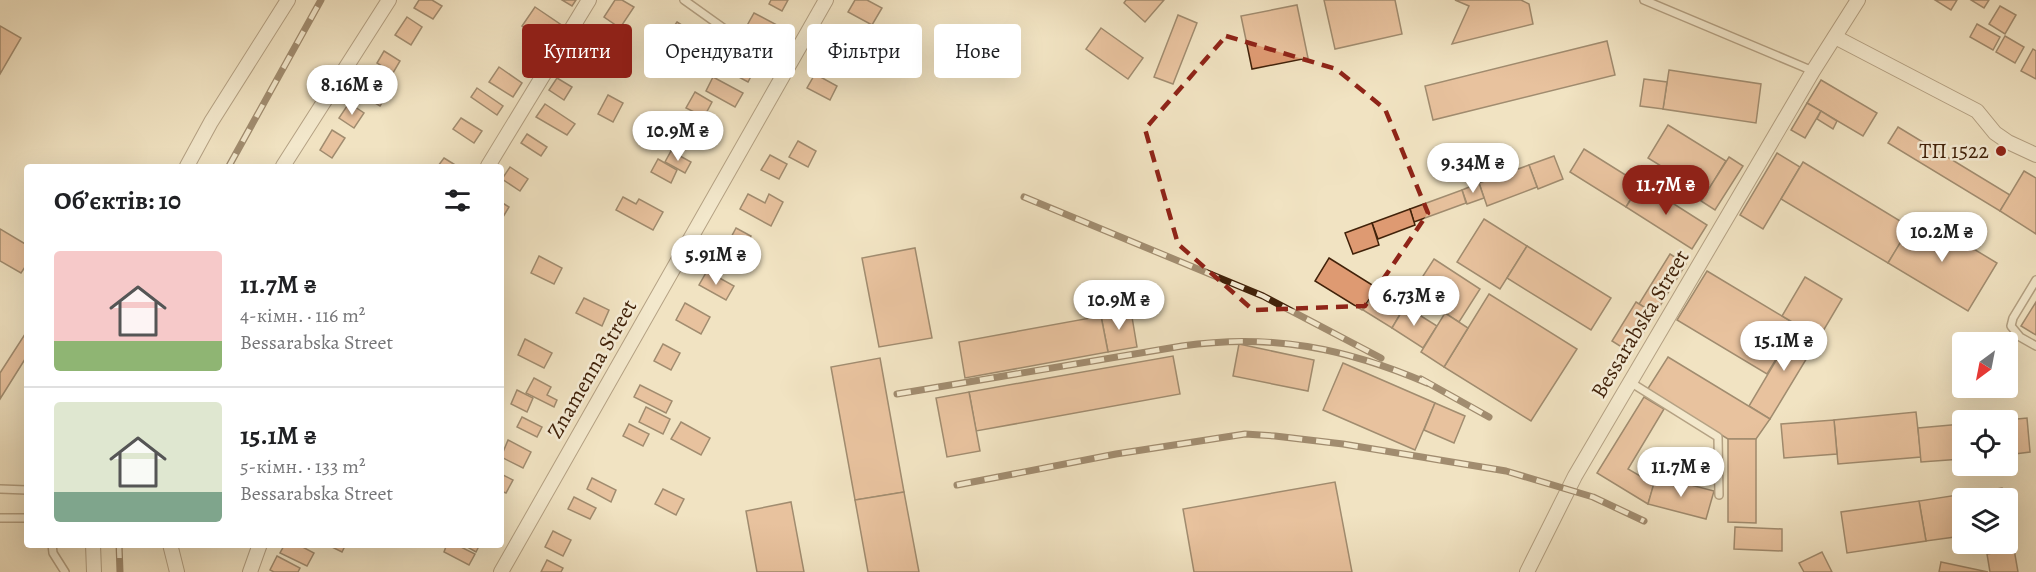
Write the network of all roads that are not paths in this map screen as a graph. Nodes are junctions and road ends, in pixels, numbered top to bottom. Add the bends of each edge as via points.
1 (288, 0) edge
2 (389, 0) edge
3 (589, 0) edge
4 (684, 0) edge
5 (826, 0) edge
6 (1644, 0) edge
7 (1858, 0) edge
8 (718, 24) edge
9 (1835, 37) junction
10 (795, 54) edge
11 (1813, 71) junction
12 (782, 78) edge
13 (2036, 155) edge
14 (188, 164) edge
15 (284, 164) edge
16 (489, 164) edge
17 (2036, 280) edge
18 (2036, 346) edge
19 (1630, 382) junction
20 (0, 489) edge
21 (24, 490) edge
22 (1719, 495) dead end
23 (0, 518) edge
24 (24, 518) edge
25 (52, 548) edge
26 (93, 548) edge
27 (171, 548) edge
28 (258, 548) edge
29 (65, 572) edge
30 (94, 572) edge
31 (177, 572) edge
32 (249, 572) edge
33 (501, 572) edge
34 (1527, 572) edge

1 - 14 street
2 - 15 street
3 - 16 street
4 - 8 lane
5 - 10 street, Znamenna Street
6 - 11 lane
7 - 9 street, Bessarabska Street
9 - 11 street, Bessarabska Street
9 - 13 street via 1977,111 1995,133
11 - 19 street, Bessarabska Street
12 - 33 street, Znamenna Street
17 - 18 lane via 2012,326
19 - 22 lane via 1718,436
19 - 34 street, Bessarabska Street via 1567,490
20 - 21 lane
23 - 24 lane
25 - 29 lane
26 - 30 street
27 - 31 street
28 - 32 street

